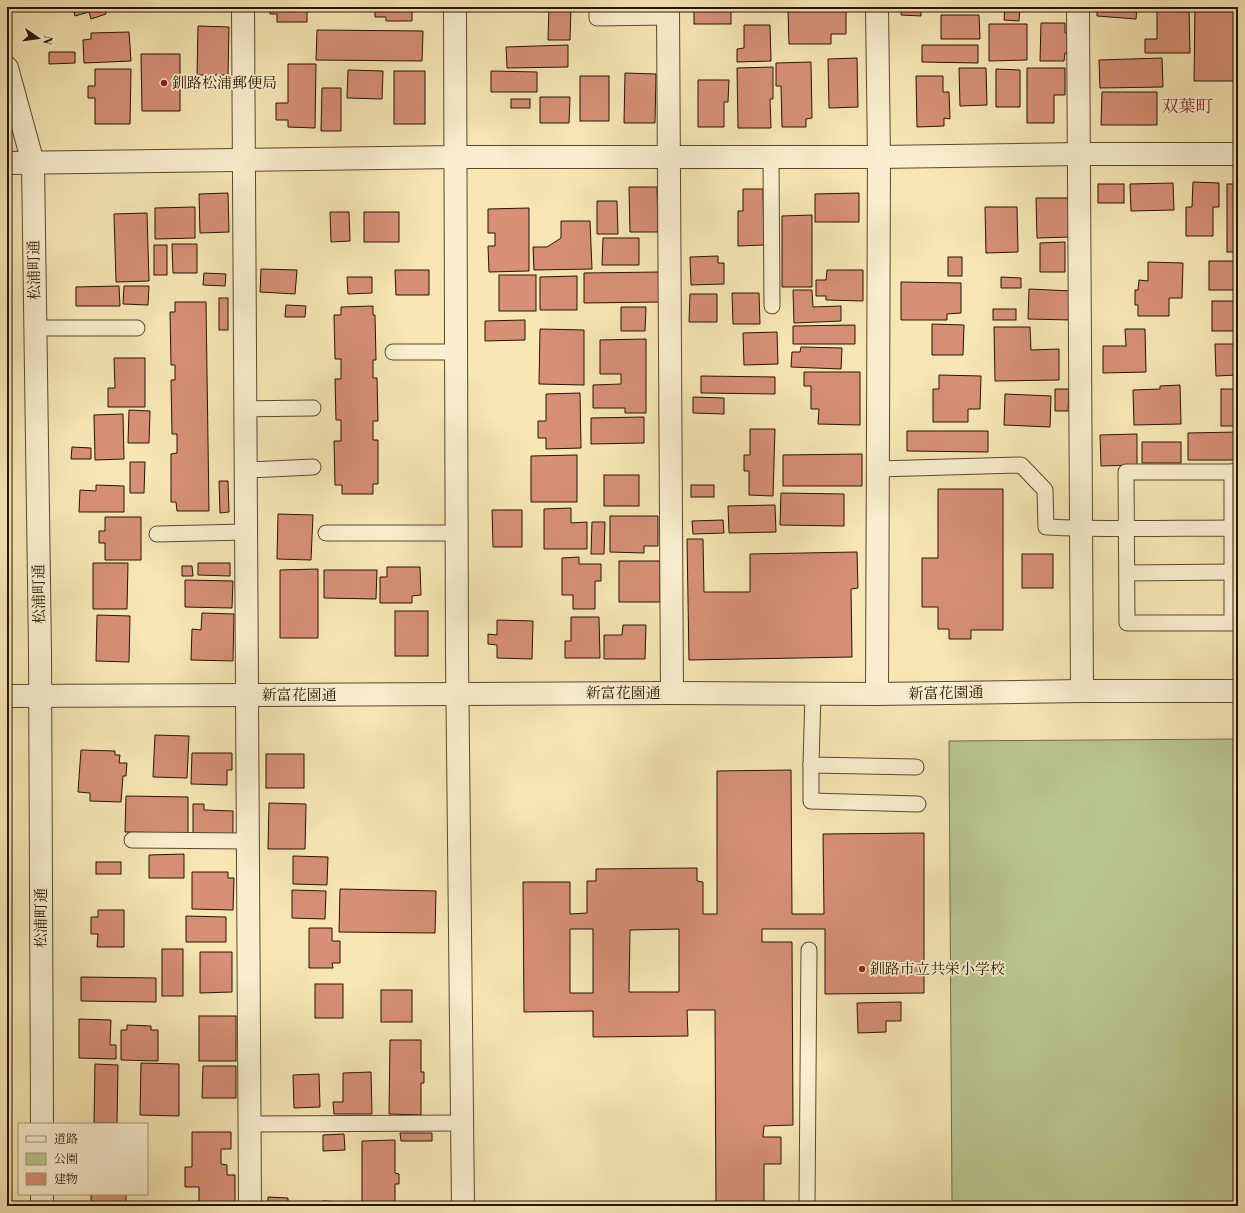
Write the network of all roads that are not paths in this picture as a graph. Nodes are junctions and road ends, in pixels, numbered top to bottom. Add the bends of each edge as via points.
1 (243, 7) edge
2 (455, 7) edge
3 (597, 7) edge
4 (877, 7) edge
5 (1078, 7) edge
6 (668, 12) edge
7 (7, 68) edge
8 (1079, 154) junction
9 (1238, 154) edge
10 (456, 157) junction
11 (668, 157) junction
12 (771, 157) junction
13 (879, 157) junction
14 (243, 159) junction
15 (7, 163) edge
16 (33, 163) junction
17 (772, 306) dead end
18 (35, 328) junction
19 (138, 328) dead end
20 (393, 352) dead end
21 (457, 352) junction
22 (313, 408) dead end
23 (245, 409) junction
24 (313, 467) dead end
25 (878, 469) junction
26 (246, 470) junction
27 (1235, 472) edge
28 (1232, 528) junction
29 (1082, 529) junction
30 (1126, 529) junction
31 (246, 532) junction
32 (326, 532) dead end
33 (457, 533) junction
34 (157, 534) dead end
35 (1232, 572) junction
36 (1127, 573) junction
37 (1082, 691) junction
38 (1238, 691) edge
39 (672, 693) junction
40 (458, 694) junction
41 (813, 694) junction
42 (877, 694) junction
43 (247, 695) junction
44 (7, 696) edge
45 (40, 696) junction
46 (811, 765) junction
47 (916, 767) dead end
48 (918, 804) dead end
49 (132, 840) dead end
50 (248, 841) junction
51 (808, 950) dead end
52 (42, 1123) edge
53 (462, 1123) junction
54 (250, 1124) junction
55 (42, 1195) edge
56 (42, 1206) edge
57 (250, 1206) edge
58 (463, 1206) edge
59 (807, 1206) edge

1 - 14 street
2 - 10 street
3 - 6 lane via 597,18
4 - 13 street
5 - 8 street
6 - 11 street
7 - 16 street, 松浦町通
8 - 9 street
8 - 13 street
8 - 29 street
10 - 11 street
10 - 14 street
10 - 21 street
11 - 12 street
11 - 39 street
12 - 13 street
12 - 17 lane
13 - 25 street
14 - 16 street
14 - 23 street
15 - 16 street
16 - 18 street, 松浦町通
18 - 19 lane
18 - 45 street, 松浦町通
20 - 21 lane
21 - 33 street
22 - 23 lane
23 - 26 street
24 - 26 lane
25 - 29 lane via 1021,465 1045,490 1046,527
25 - 42 street
26 - 31 street
27 - 28 lane
27 - 30 lane via 1126,472
28 - 30 lane
28 - 35 lane
29 - 30 lane
29 - 37 street
30 - 36 lane
31 - 34 lane
31 - 43 street
32 - 33 lane
33 - 40 street
35 - 36 lane
35 - 36 lane via 1232,623 1127,623
37 - 38 street, 新富花園通
37 - 42 street, 新富花園通
39 - 40 street, 新富花園通
39 - 41 street, 新富花園通
40 - 43 street, 新富花園通
40 - 53 street
41 - 42 street, 新富花園通
41 - 46 lane
43 - 45 street, 新富花園通
43 - 50 street
44 - 45 street, 新富花園通
45 - 52 street, 松浦町通
46 - 47 lane
46 - 48 lane via 811,801
49 - 50 lane
50 - 54 street
51 - 59 lane
53 - 54 lane
53 - 58 street
54 - 57 street
55 - 56 street

